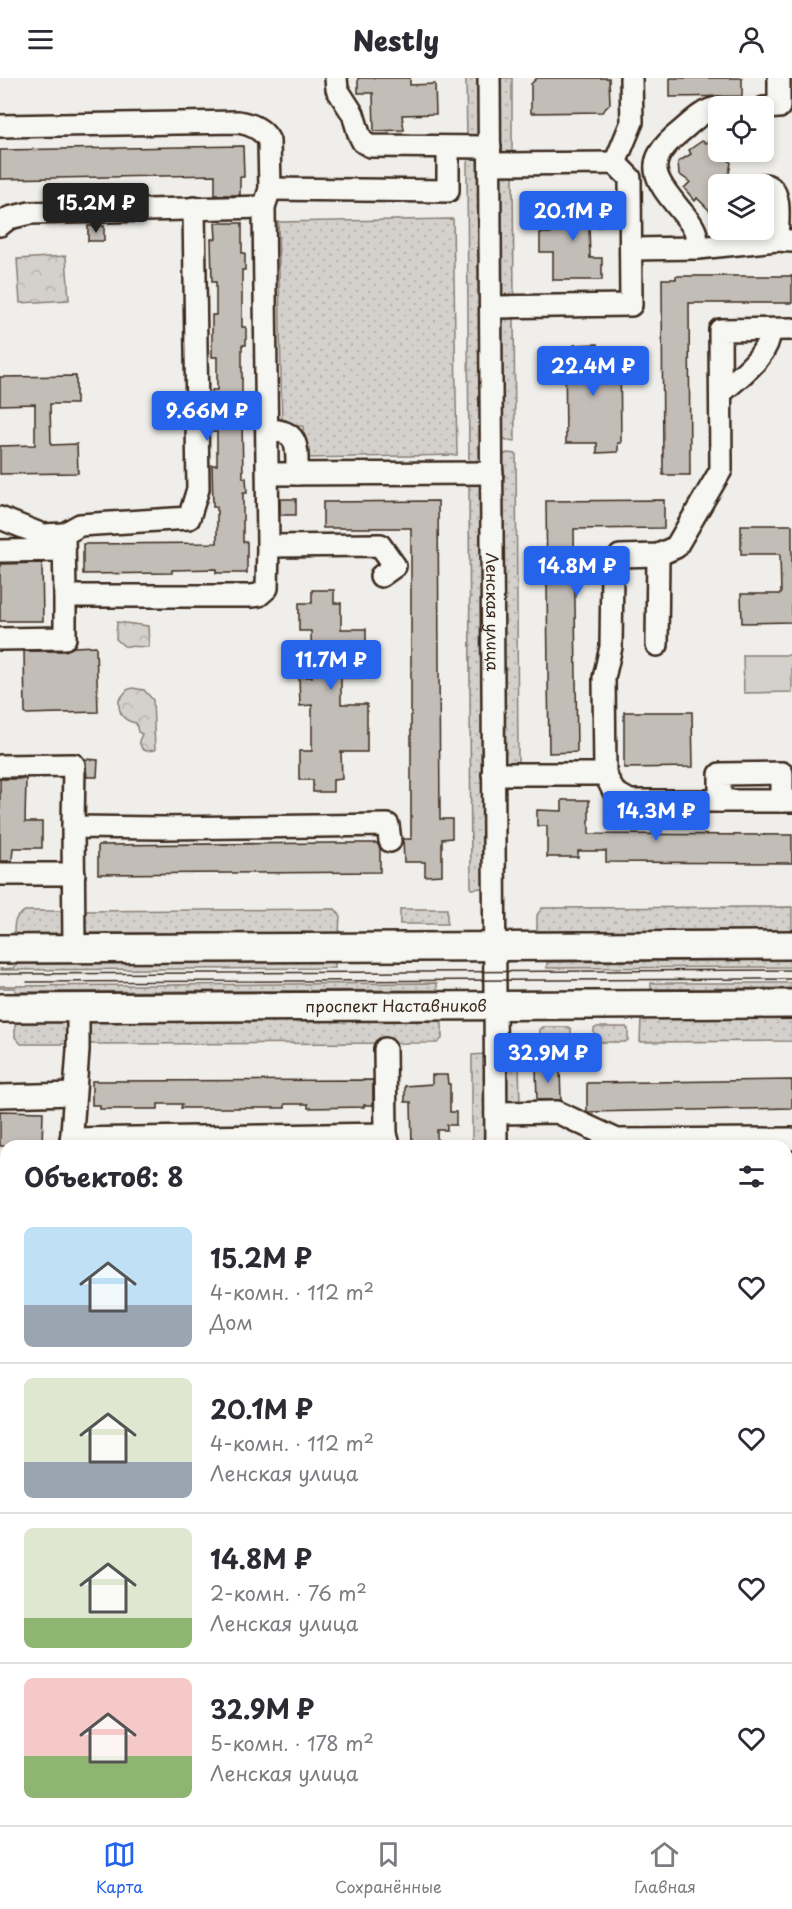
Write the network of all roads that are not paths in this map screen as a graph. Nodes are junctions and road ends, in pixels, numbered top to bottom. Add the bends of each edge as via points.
1 (336, 78) edge
2 (489, 78) edge
3 (631, 78) edge
4 (779, 78) edge
5 (774, 107) edge
6 (708, 110) edge
7 (0, 126) edge
8 (448, 148) junction
9 (490, 156) junction
10 (615, 163) junction
11 (655, 173) junction
12 (630, 178) junction
13 (774, 191) edge
14 (267, 198) junction
15 (194, 208) junction
16 (0, 225) edge
17 (784, 241) edge
18 (698, 248) junction
19 (631, 249) junction
20 (490, 307) junction
21 (792, 328) edge
22 (770, 330) junction
23 (721, 393) junction
24 (267, 430) junction
25 (492, 472) junction
26 (267, 474) junction
27 (297, 474) junction
28 (0, 518) edge
29 (64, 542) junction
30 (268, 546) junction
31 (0, 551) edge
32 (658, 555) junction
33 (381, 576) dead end
34 (65, 596) junction
35 (0, 639) edge
36 (657, 645) dead end
37 (0, 765) edge
38 (494, 774) junction
39 (605, 774) junction
40 (787, 801) edge
41 (73, 827) junction
42 (390, 841) dead end
43 (0, 874) edge
44 (74, 874) junction
45 (792, 945) edge
46 (495, 947) junction
47 (0, 948) edge
48 (74, 948) junction
49 (792, 1004) edge
50 (495, 1006) junction
51 (0, 1008) edge
52 (78, 1008) junction
53 (385, 1049) dead end
54 (74, 1094) junction
55 (0, 1096) edge
56 (496, 1113) junction
57 (792, 1139) edge
58 (71, 1140) edge
59 (332, 1140) edge
60 (387, 1140) edge
61 (496, 1140) edge
62 (611, 1140) edge
63 (748, 1140) edge
64 (792, 1803) edge
65 (792, 1825) edge

1 - 8 street via 337,89 353,114 363,142 370,146
2 - 9 street, Ленская улица
3 - 10 street via 632,122
4 - 5 street via 779,107
6 - 11 street via 665,143
7 - 14 street via 249,124 269,141
8 - 9 street
8 - 14 street via 448,191
9 - 10 street
9 - 20 street, Ленская улица
10 - 12 street
11 - 12 street
11 - 18 street via 690,222
12 - 19 street
13 - 17 street
14 - 15 street
14 - 24 street
15 - 16 street via 30,213 9,218
15 - 29 street via 198,489 189,518 80,525
17 - 18 street
18 - 19 street
19 - 20 street via 631,305
20 - 25 street, Ленская улица
21 - 22 street
22 - 23 street via 764,352
22 - 23 street via 720,330
23 - 32 street via 721,470 676,547
24 - 26 street
24 - 27 street via 279,430 293,439
25 - 27 street
25 - 38 street, Ленская улица
26 - 27 street
26 - 30 street
28 - 29 street
29 - 31 street
29 - 34 street
30 - 33 street via 380,545 395,566
30 - 34 street via 267,588 259,595
32 - 36 street
32 - 39 street via 620,556 612,571 611,647 604,678
34 - 35 street via 65,638
37 - 41 street via 74,765
38 - 39 street
38 - 46 street, Ленская улица
39 - 40 street via 614,792 630,801
41 - 42 street via 388,825
41 - 44 street
43 - 44 street
44 - 48 street
45 - 46 main road
46 - 48 main road
46 - 50 street, Ленская улица
47 - 48 main road
49 - 50 main road, проспект Наставников
50 - 52 main road, проспект Наставников
50 - 56 street, Ленская улица
51 - 52 main road, проспект Наставников
52 - 54 street
53 - 60 street
54 - 55 street
54 - 58 street
56 - 61 street, Ленская улица
56 - 62 street via 557,1112
57 - 63 street
59 - 60 street
64 - 65 street

